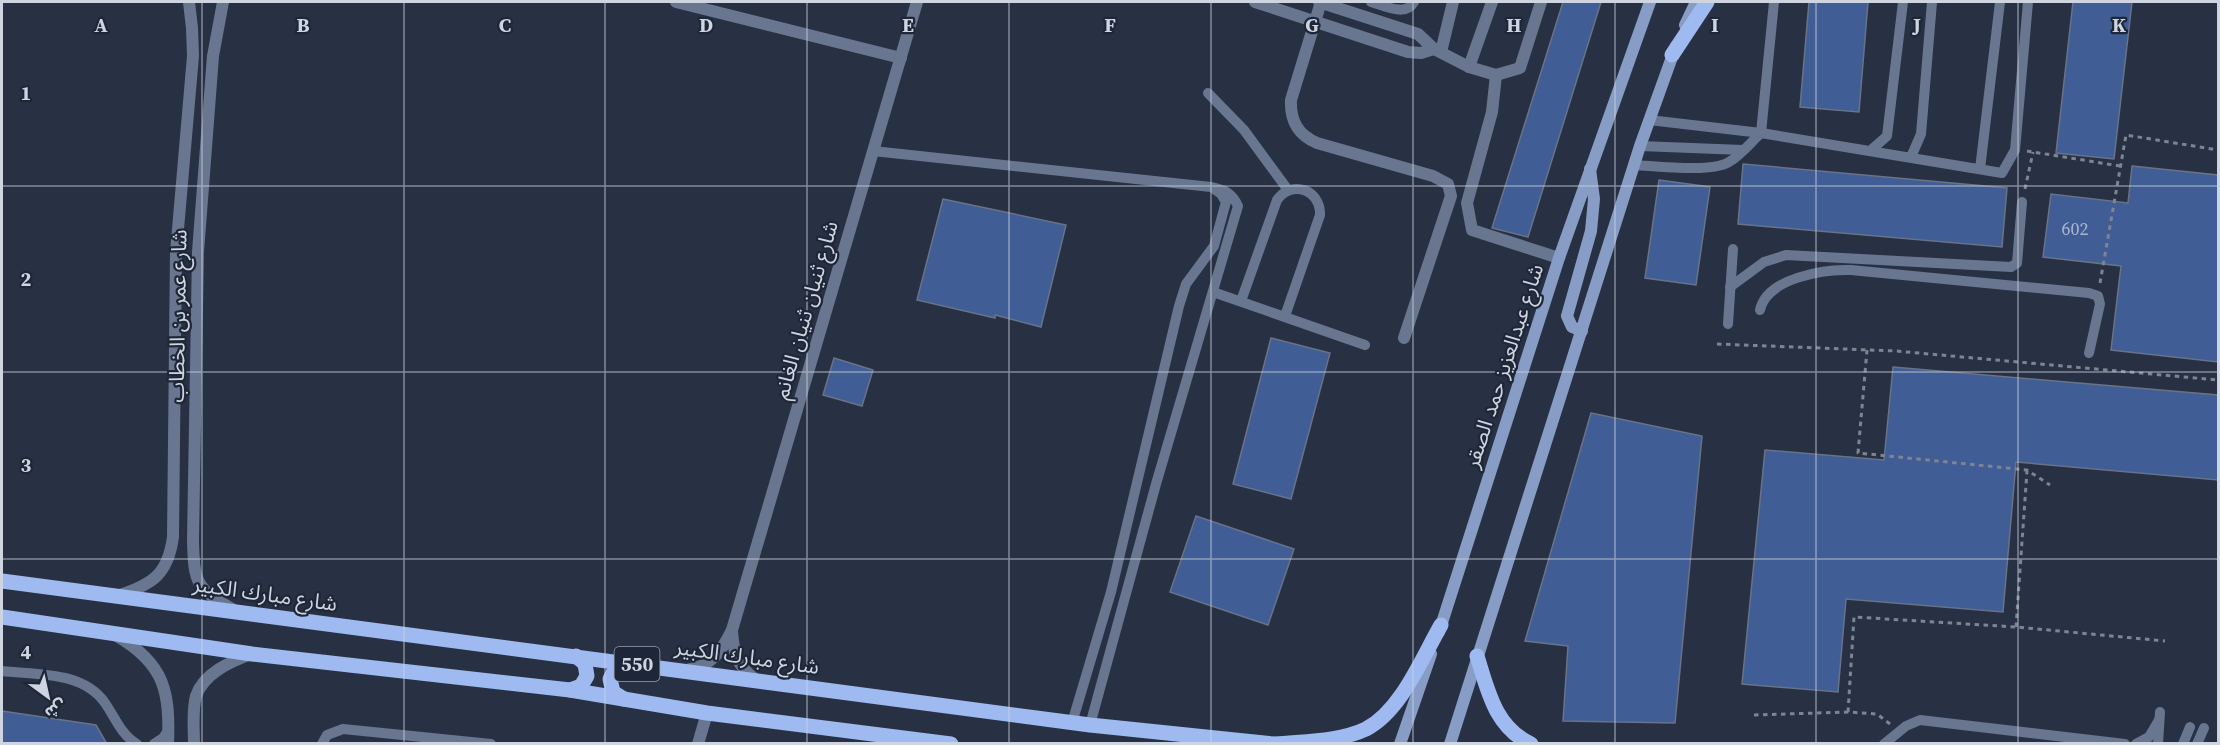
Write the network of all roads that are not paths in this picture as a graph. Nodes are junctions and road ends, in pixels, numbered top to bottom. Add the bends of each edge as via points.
1 (189, 2) edge
2 (223, 2) edge
3 (676, 2) edge
4 (917, 2) edge
5 (1255, 2) edge
6 (1320, 2) edge
7 (1373, 2) edge
8 (1414, 2) edge
9 (1453, 2) edge
10 (1492, 2) edge
11 (1541, 2) edge
12 (1650, 2) edge
13 (1696, 2) edge
14 (1707, 2) edge
15 (1774, 2) edge
16 (1903, 2) edge
17 (1932, 2) edge
18 (2000, 2) edge
19 (2028, 2) edge
20 (1315, 21) junction
21 (1437, 51) junction
22 (1672, 56) junction
23 (901, 58) junction
24 (1469, 67) junction
25 (1496, 75) junction
26 (1208, 93) dead end
27 (1649, 120) junction
28 (1761, 133) junction
29 (1640, 146) junction
30 (1743, 150) junction
31 (873, 151) junction
32 (1870, 151) junction
33 (1911, 158) junction
34 (1634, 165) junction
35 (1590, 168) junction
36 (1980, 169) junction
37 (1211, 187) junction
38 (1288, 190) junction
39 (2022, 202) road end
40 (179, 214) junction
41 (200, 216) junction
42 (1733, 249) dead end
43 (1559, 258) junction
44 (1730, 287) junction
45 (1214, 292) junction
46 (1241, 301) junction
47 (1760, 310) dead end
48 (1285, 316) junction
49 (1728, 324) dead end
50 (1582, 331) junction
51 (1404, 338) dead end
52 (1365, 345) dead end
53 (2089, 353) dead end
54 (2, 580) edge
55 (120, 595) junction
56 (238, 612) junction
57 (2, 617) edge
58 (1441, 625) junction
59 (732, 630) junction
60 (108, 631) junction
61 (252, 654) junction
62 (576, 656) junction
63 (1477, 656) junction
64 (628, 663) junction
65 (687, 670) junction
66 (2, 671) edge
67 (756, 680) junction
68 (570, 690) junction
69 (624, 699) junction
70 (706, 712) junction
71 (1072, 723) junction
72 (1090, 725) junction
73 (2190, 727) dead end
74 (2204, 728) dead end
75 (168, 737) edge
76 (137, 744) edge
77 (153, 744) edge
78 (194, 744) edge
79 (322, 744) edge
80 (491, 744) edge
81 (698, 744) edge
82 (951, 744) edge
83 (1274, 744) edge
84 (1400, 744) edge
85 (1450, 744) edge
86 (1531, 744) edge
87 (1884, 744) edge
88 (2125, 744) edge
89 (2136, 744) edge
90 (2158, 744) edge
91 (2183, 744) edge
92 (2197, 744) edge

1 - 40 street, شارع عمر بن الخطاب via 193,56
2 - 41 street, شارع عمر بن الخطاب via 213,56
3 - 23 street
4 - 23 street, شارع ثنيان ثنيان الغانم
5 - 20 street
6 - 20 street
6 - 21 street via 1418,34
7 - 8 lane via 1403,10
9 - 21 street
10 - 24 street
11 - 25 street via 1520,68
12 - 35 main road, شارع عبدالعزيز حمد الصقر
13 - 22 main road
14 - 22 main road
15 - 28 lane
16 - 32 lane via 1887,136
17 - 33 lane via 1921,134
18 - 36 lane
19 - 36 lane via 2015,150 2002,173
20 - 21 street via 1408,52
20 - 51 street via 1291,100 1290,111 1299,131 1317,143 1433,176 1448,184 1451,196
21 - 24 street
22 - 27 main road
23 - 31 street, شارع ثنيان ثنيان الغانم
24 - 25 street
25 - 43 street via 1492,112 1467,203 1472,230
26 - 38 lane via 1255,143
27 - 28 lane
27 - 29 main road
28 - 30 lane
28 - 32 lane
29 - 30 lane
29 - 34 main road
30 - 34 lane via 1729,162 1707,168
31 - 37 lane
31 - 59 street, شارع ثنيان ثنيان الغانم
32 - 33 lane
33 - 36 lane
34 - 50 main road
35 - 43 main road, شارع عبدالعزيز حمد الصقر
35 - 50 main road via 1594,199 1592,231 1567,316 1572,327
37 - 45 lane via 1225,190 1238,206
37 - 71 lane via 1226,202 1224,218 1214,246 1186,284 1179,306 1111,592
38 - 46 lane via 1277,200
38 - 48 lane via 1310,192 1319,202 1320,211
39 - 44 lane via 2017,262 2011,267 1786,255 1764,262
40 - 41 street
40 - 55 street, شارع عمر بن الخطاب via 171,551 151,582
41 - 56 street, شارع عمر بن الخطاب via 193,570 205,591
42 - 44 lane
43 - 58 main road, شارع عبدالعزيز حمد الصقر
44 - 49 lane
45 - 46 lane
45 - 72 lane
46 - 48 lane
47 - 53 lane via 1763,298 1778,288 1810,274 1839,270 2089,293 2098,296 2100,304
48 - 52 lane
50 - 63 main road
54 - 55 main road, شارع مبارك الكبير / 550
55 - 56 main road, شارع مبارك الكبير / 550
56 - 62 main road, شارع مبارك الكبير / 550
57 - 60 main road, 550
58 - 83 main road, شارع مبارك الكبير via 1401,696 1379,720 1333,738
58 - 84 main road, شارع عبدالعزيز حمد الصقر
59 - 65 street via 712,660
59 - 67 street via 738,663
60 - 61 main road, 550
60 - 75 street via 136,648 153,665 167,697
61 - 68 main road, 550
61 - 78 street via 216,671 200,688 195,702
62 - 64 main road, شارع مبارك الكبير / 550
62 - 68 main road via 585,664 587,676 581,686
63 - 85 main road
63 - 86 main road via 1501,721
64 - 65 main road, شارع مبارك الكبير / 550
64 - 69 main road via 616,667 610,679 613,692
65 - 67 main road, شارع مبارك الكبير / 550
66 - 76 lane via 86,684
67 - 71 main road, شارع مبارك الكبير / 550
68 - 69 main road, 550
69 - 70 main road, 550
70 - 81 street
70 - 82 main road, 550
71 - 72 main road, شارع مبارك الكبير / 550
72 - 83 main road, شارع مبارك الكبير / 550
73 - 91 lane
74 - 92 lane
75 - 77 lane
79 - 80 lane via 327,735 343,729
87 - 88 lane via 1920,720
89 - 90 lane via 2149,737 2160,716

